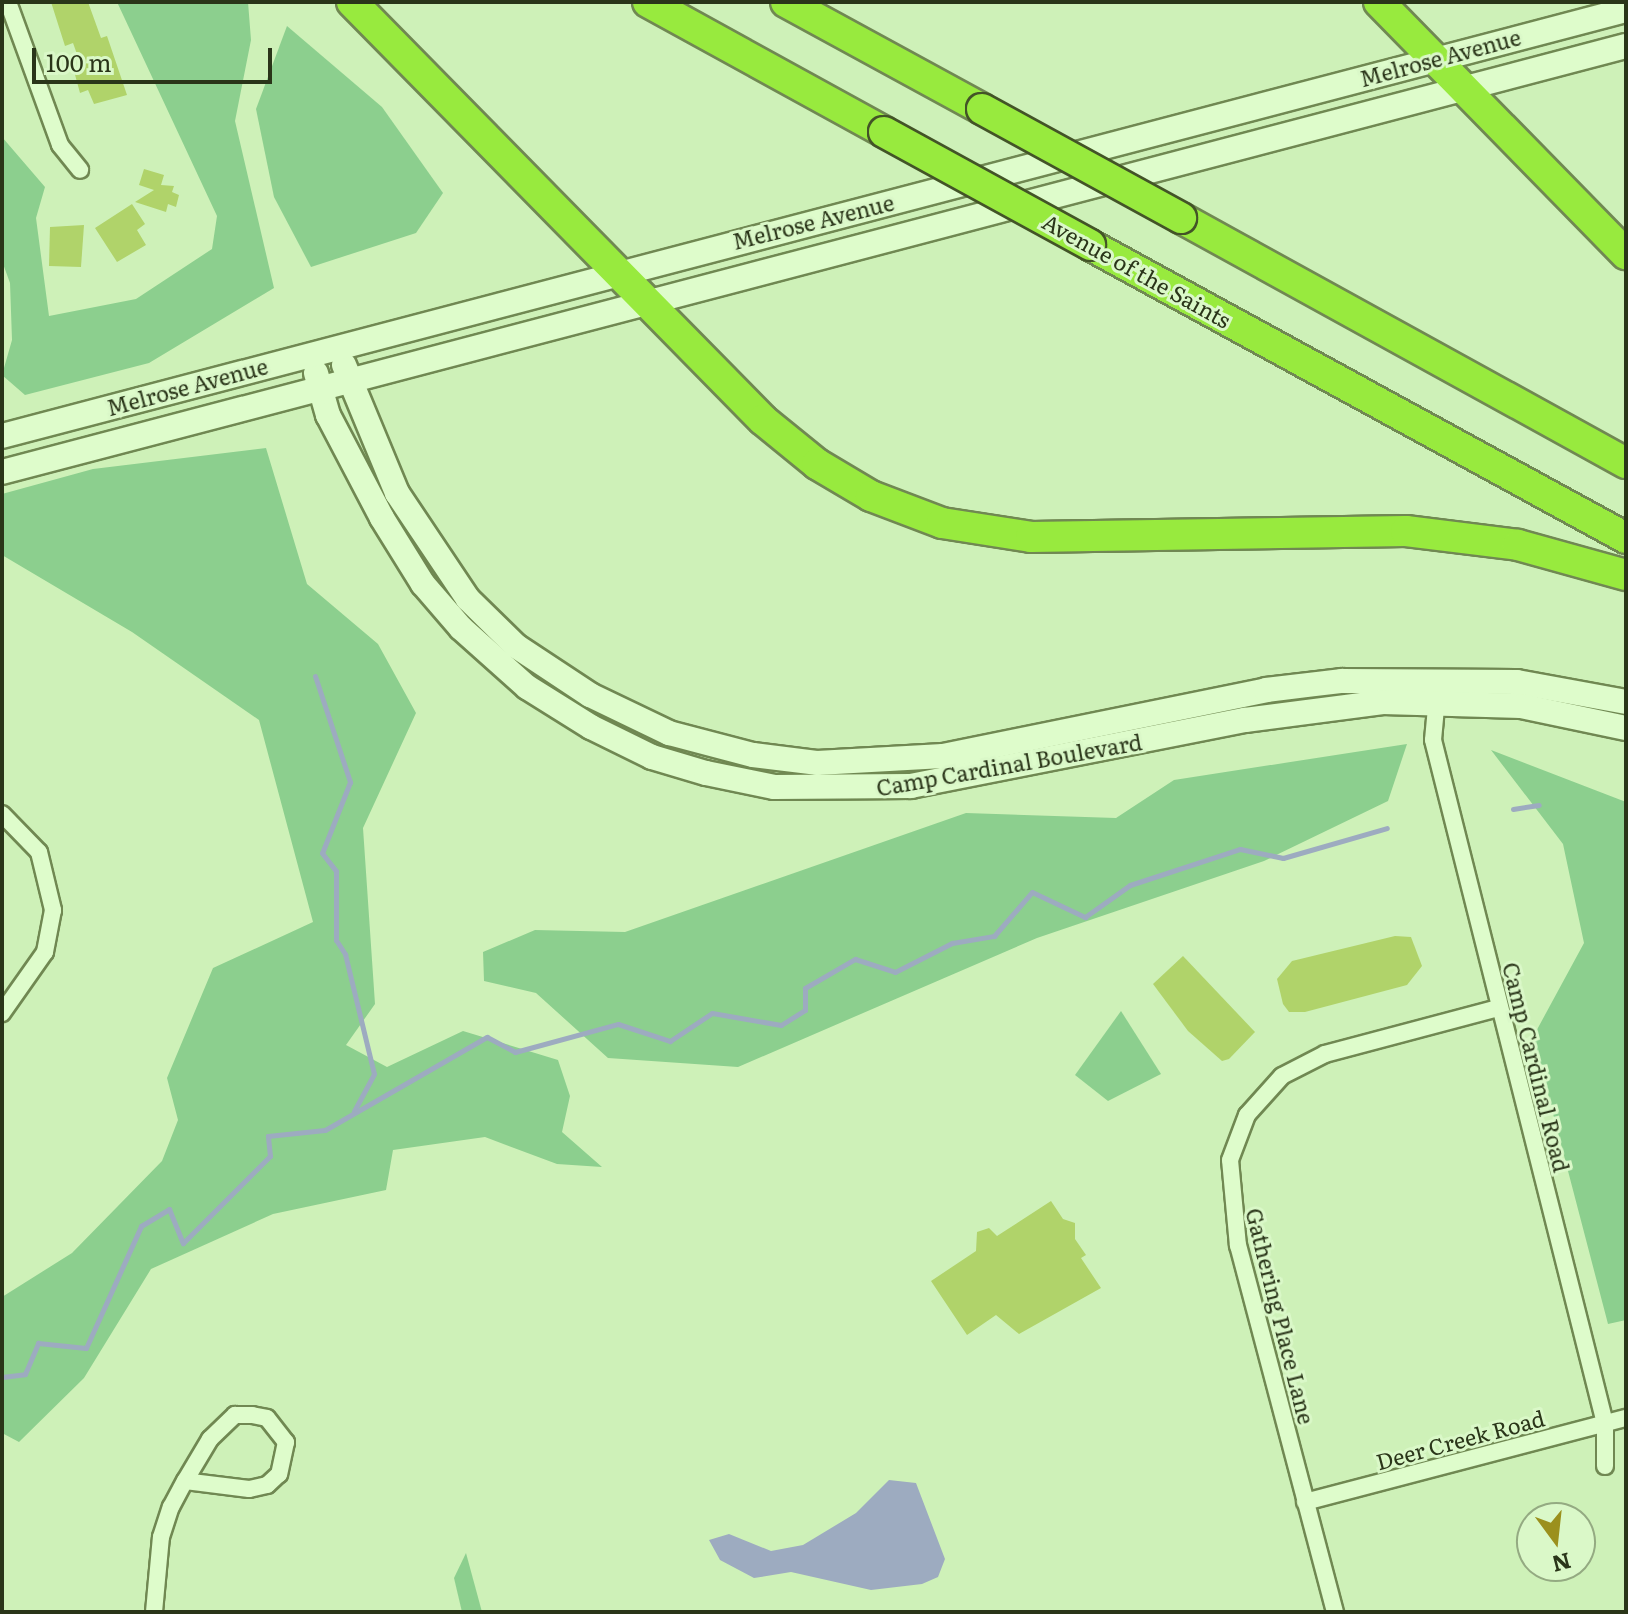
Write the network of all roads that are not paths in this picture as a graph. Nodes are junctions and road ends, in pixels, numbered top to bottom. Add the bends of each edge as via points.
1 (8, 2) edge
2 (352, 2) edge
3 (648, 2) edge
4 (786, 2) edge
5 (1379, 2) edge
6 (1626, 10) edge
7 (1626, 46) edge
8 (1432, 59) junction
9 (1463, 90) junction
10 (80, 170) dead end
11 (1626, 254) edge
12 (614, 271) junction
13 (642, 301) junction
14 (339, 343) junction
15 (310, 351) junction
16 (348, 379) junction
17 (320, 386) junction
18 (2, 436) edge
19 (1626, 463) edge
20 (2, 472) edge
21 (1626, 538) edge
22 (1626, 575) edge
23 (1438, 690) junction
24 (1626, 702) edge
25 (1626, 728) edge
26 (2, 814) edge
27 (10, 994) edge
28 (1498, 1008) junction
29 (2, 1013) edge
30 (1626, 1418) edge
31 (1605, 1423) junction
32 (1605, 1466) dead end
33 (185, 1481) junction
34 (1305, 1502) junction
35 (154, 1612) edge
36 (1335, 1612) edge

1 - 10 street via 60,145
2 - 12 highway
3 - 21 highway, Avenue of the Saints, bridge
4 - 19 highway, bridge
5 - 8 highway
6 - 8 main road, Melrose Avenue
7 - 9 main road, Melrose Avenue
8 - 9 highway
8 - 12 main road, Melrose Avenue
9 - 11 highway
9 - 13 main road, Melrose Avenue
12 - 13 highway
12 - 14 main road, Melrose Avenue
13 - 16 main road, Melrose Avenue
13 - 22 highway via 817,464 871,496 942,523 1031,537 1406,531 1518,545
14 - 15 main road, Melrose Avenue
14 - 16 main road, Camp Cardinal Boulevard
15 - 17 main road, Camp Cardinal Boulevard
15 - 18 main road, Melrose Avenue
16 - 17 main road, Melrose Avenue
16 - 23 main road, Camp Cardinal Boulevard via 397,493 468,599 516,646 590,695 669,733 753,755 886,762 943,756 1266,690
17 - 20 main road, Melrose Avenue
17 - 23 main road, Camp Cardinal Boulevard via 328,415 382,518 423,584 461,628 527,687 591,727 652,757 706,773 774,787 911,786 1245,720
23 - 24 main road, Camp Cardinal Boulevard via 1517,682
23 - 25 main road, Camp Cardinal Boulevard
23 - 28 street, Camp Cardinal Road via 1433,740
26 - 27 street via 39,852 53,910 45,952
27 - 29 street
28 - 31 street, Camp Cardinal Road
28 - 34 street, Gathering Place Lane via 1325,1054 1282,1076 1247,1115 1230,1160 1230,1204
30 - 31 street, Deer Creek Road
31 - 32 street, Camp Cardinal Road
31 - 34 street, Deer Creek Road
33 - 33 street via 249,1489 267,1485 279,1474 286,1442 267,1418 235,1415 210,1439
33 - 35 street via 161,1537
34 - 36 street, Gathering Place Lane

